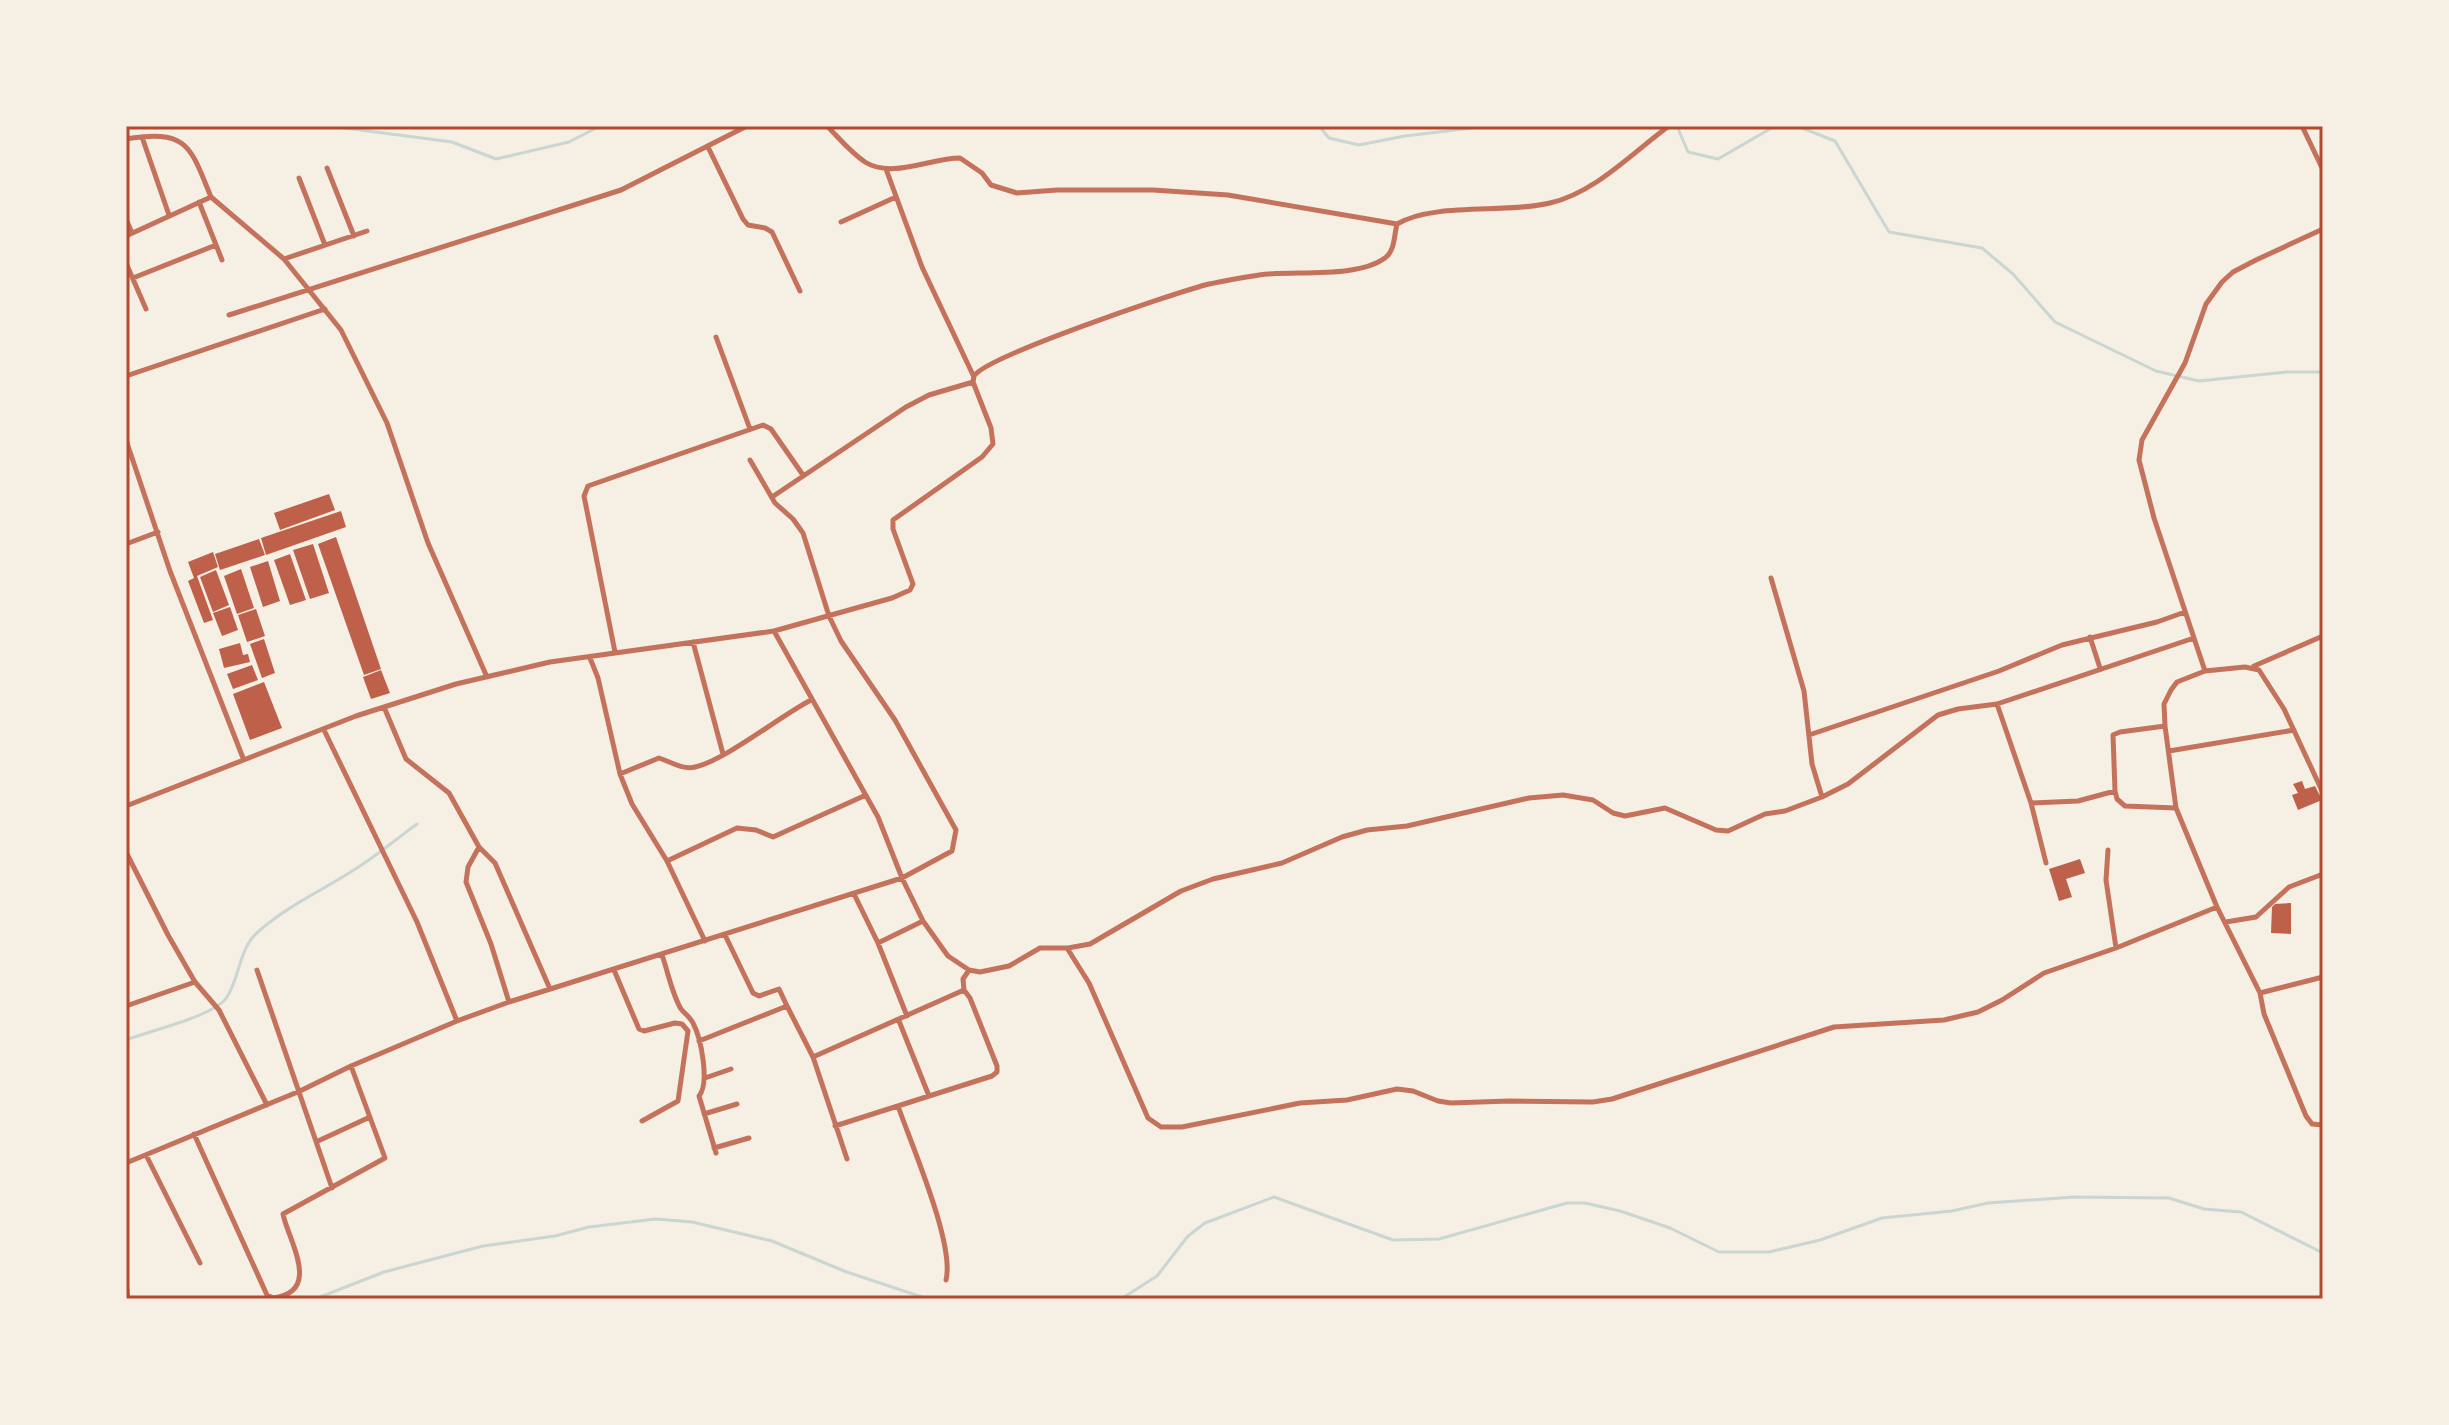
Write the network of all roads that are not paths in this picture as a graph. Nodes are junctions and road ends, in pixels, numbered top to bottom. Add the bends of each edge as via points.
1 (747, 126) edge
2 (827, 126) edge
3 (2302, 126) edge
4 (1667, 127) edge
5 (142, 136) junction
6 (126, 139) edge
7 (708, 147) junction
8 (327, 168) dead end
9 (886, 169) junction
10 (2323, 170) edge
11 (299, 178) dead end
12 (211, 197) junction
13 (896, 197) junction
14 (199, 202) junction
15 (169, 215) junction
16 (126, 219) edge
17 (841, 222) dead end
18 (1397, 224) junction
19 (2323, 229) edge
20 (367, 231) dead end
21 (129, 235) edge
22 (354, 236) junction
23 (216, 245) junction
24 (325, 245) junction
25 (284, 259) junction
26 (222, 260) dead end
27 (126, 263) edge
28 (133, 278) junction
29 (309, 288) junction
30 (800, 291) dead end
31 (146, 309) dead end
32 (325, 309) junction
33 (229, 315) dead end
34 (716, 337) dead end
35 (126, 376) edge
36 (974, 379) junction
37 (750, 429) junction
38 (126, 440) edge
39 (750, 460) dead end
40 (803, 475) junction
41 (772, 497) junction
42 (158, 532) junction
43 (126, 544) edge
44 (1771, 578) dead end
45 (2185, 612) junction
46 (829, 616) junction
47 (774, 631) junction
48 (2323, 636) edge
49 (2090, 637) junction
50 (2194, 638) junction
51 (693, 642) junction
52 (615, 652) junction
53 (590, 658) junction
54 (2253, 666) junction
55 (2100, 668) junction
56 (2205, 671) junction
57 (487, 677) junction
58 (811, 700) junction
59 (1997, 704) junction
60 (384, 707) junction
61 (2165, 726) junction
62 (324, 730) junction
63 (2294, 730) junction
64 (1809, 735) junction
65 (2169, 751) junction
66 (723, 754) junction
67 (243, 758) junction
68 (620, 774) junction
69 (2115, 791) junction
70 (2323, 793) edge
71 (866, 795) junction
72 (1822, 797) junction
73 (2031, 803) junction
74 (126, 806) edge
75 (2176, 808) junction
76 (479, 847) junction
77 (2108, 850) dead end
78 (126, 852) edge
79 (667, 861) junction
80 (2046, 863) dead end
81 (2323, 874) edge
82 (902, 878) junction
83 (854, 894) junction
84 (2217, 907) junction
85 (923, 921) junction
86 (2226, 922) junction
87 (725, 935) junction
88 (705, 941) junction
89 (878, 943) junction
90 (1067, 948) junction
91 (2116, 948) junction
92 (662, 955) junction
93 (257, 970) dead end
94 (614, 970) junction
95 (969, 970) junction
96 (2323, 977) edge
97 (195, 982) junction
98 (550, 989) junction
99 (964, 990) junction
100 (2260, 993) junction
101 (509, 1002) junction
102 (126, 1006) edge
103 (787, 1006) junction
104 (907, 1016) junction
105 (457, 1021) junction
106 (899, 1021) junction
107 (699, 1041) junction
108 (813, 1057) junction
109 (351, 1066) junction
110 (731, 1069) dead end
111 (705, 1078) junction
112 (300, 1091) junction
113 (929, 1096) junction
114 (737, 1104) dead end
115 (267, 1105) junction
116 (898, 1106) junction
117 (704, 1114) junction
118 (370, 1117) junction
119 (642, 1121) dead end
120 (2323, 1125) edge
121 (835, 1126) junction
122 (194, 1134) junction
123 (749, 1138) dead end
124 (318, 1141) junction
125 (146, 1155) junction
126 (847, 1159) dead end
127 (126, 1163) edge
128 (332, 1188) junction
129 (200, 1263) dead end
130 (946, 1280) dead end
131 (126, 1284) edge
132 (128, 1299) edge

1 - 7 street
2 - 9 street via 853,154
3 - 10 street
4 - 18 street via 1591,184 1553,203 1436,214
5 - 6 street
5 - 12 street via 185,144
5 - 15 street
7 - 29 street via 621,190
7 - 30 street via 743,219 772,232
8 - 22 street
9 - 13 street
9 - 18 street via 960,158 991,185 1017,193 1153,190 1228,195
11 - 24 street
12 - 14 street
12 - 25 street
13 - 17 street
13 - 36 street
14 - 15 street
14 - 23 street
15 - 21 street
16 - 21 street
18 - 36 street via 1391,251 1376,262 1205,285 1049,339 984,366
19 - 45 street via 2222,282 2206,304 2180,373 2146,431 2139,460
20 - 22 street
22 - 24 street
23 - 26 street
23 - 28 street
24 - 25 street
25 - 29 street
27 - 28 street
28 - 31 street
29 - 32 street
29 - 33 street
32 - 35 street
32 - 57 street via 341,330 387,423 428,543
34 - 37 street
36 - 40 street via 906,407
36 - 46 street via 993,444 893,520 912,588
37 - 40 street via 768,426
37 - 52 street via 591,484 584,492
38 - 42 street
39 - 41 street
40 - 41 street
41 - 46 street via 803,533
42 - 43 street
42 - 67 street
44 - 64 street via 1804,691
45 - 49 street
45 - 50 street
46 - 47 street
46 - 82 street via 956,830 952,851
47 - 51 street
47 - 58 street
48 - 54 street
49 - 55 street
49 - 64 street
50 - 55 street
50 - 56 street
51 - 52 street
51 - 66 street
52 - 53 street
53 - 57 street
53 - 68 street
54 - 56 street
54 - 63 street via 2268,681
55 - 59 street
56 - 61 street via 2177,682 2171,690 2164,704
57 - 60 street
58 - 66 street
58 - 71 street
59 - 72 street via 1938,715 1848,784
59 - 73 street
60 - 62 street
60 - 76 street via 406,759 449,793
61 - 65 street
61 - 69 street via 2113,735
62 - 67 street
62 - 105 street via 417,922
63 - 65 street
63 - 70 street
64 - 72 street
65 - 75 street
66 - 68 street via 683,768 659,758
67 - 74 street
68 - 79 street
69 - 73 street via 2078,801
69 - 75 street via 2125,806
71 - 79 street via 773,837 737,828
71 - 82 street
72 - 90 street via 1728,831 1665,808 1625,816 1593,800 1563,795 1367,830 1282,863 1181,891 1090,944
73 - 80 street
75 - 84 street
76 - 98 street via 495,863
76 - 101 street via 466,882
77 - 91 street via 2106,880
78 - 97 street
79 - 88 street
81 - 86 street via 2289,887 2256,917
82 - 83 street
82 - 85 street
83 - 87 street
83 - 89 street
84 - 86 street
84 - 91 street
85 - 89 street
85 - 95 street via 948,956
86 - 100 street
87 - 88 street
87 - 103 street via 753,993 779,989
88 - 92 street
89 - 104 street
90 - 91 street via 1089,983 1148,1118 1171,1128 1397,1089 1451,1103 1612,1099 1834,1027 1944,1020 1978,1012 2044,973
90 - 95 street via 1040,948 1009,966
92 - 94 street
92 - 107 street
93 - 112 street
94 - 98 street
94 - 119 street via 639,1029 675,1023 688,1031 678,1101
95 - 99 street
96 - 100 street
97 - 102 street
97 - 115 street via 219,1010
98 - 101 street
99 - 104 street
99 - 113 street via 997,1072
100 - 120 street via 2306,1116 2312,1124
101 - 105 street
103 - 107 street
103 - 108 street
104 - 106 street
105 - 109 street
106 - 108 street
106 - 113 street
107 - 111 street
108 - 121 street
109 - 112 street
109 - 118 street
110 - 111 street
111 - 117 street via 699,1096
112 - 115 street
112 - 124 street
113 - 116 street
114 - 117 street
115 - 122 street
116 - 121 street
116 - 130 street via 940,1227
117 - 123 street via 715,1150
118 - 124 street
118 - 128 street via 385,1158
121 - 126 street
122 - 125 street
122 - 128 street via 267,1295 273,1298 289,1294 300,1279 283,1214
124 - 128 street
125 - 127 street
125 - 129 street
131 - 132 street

